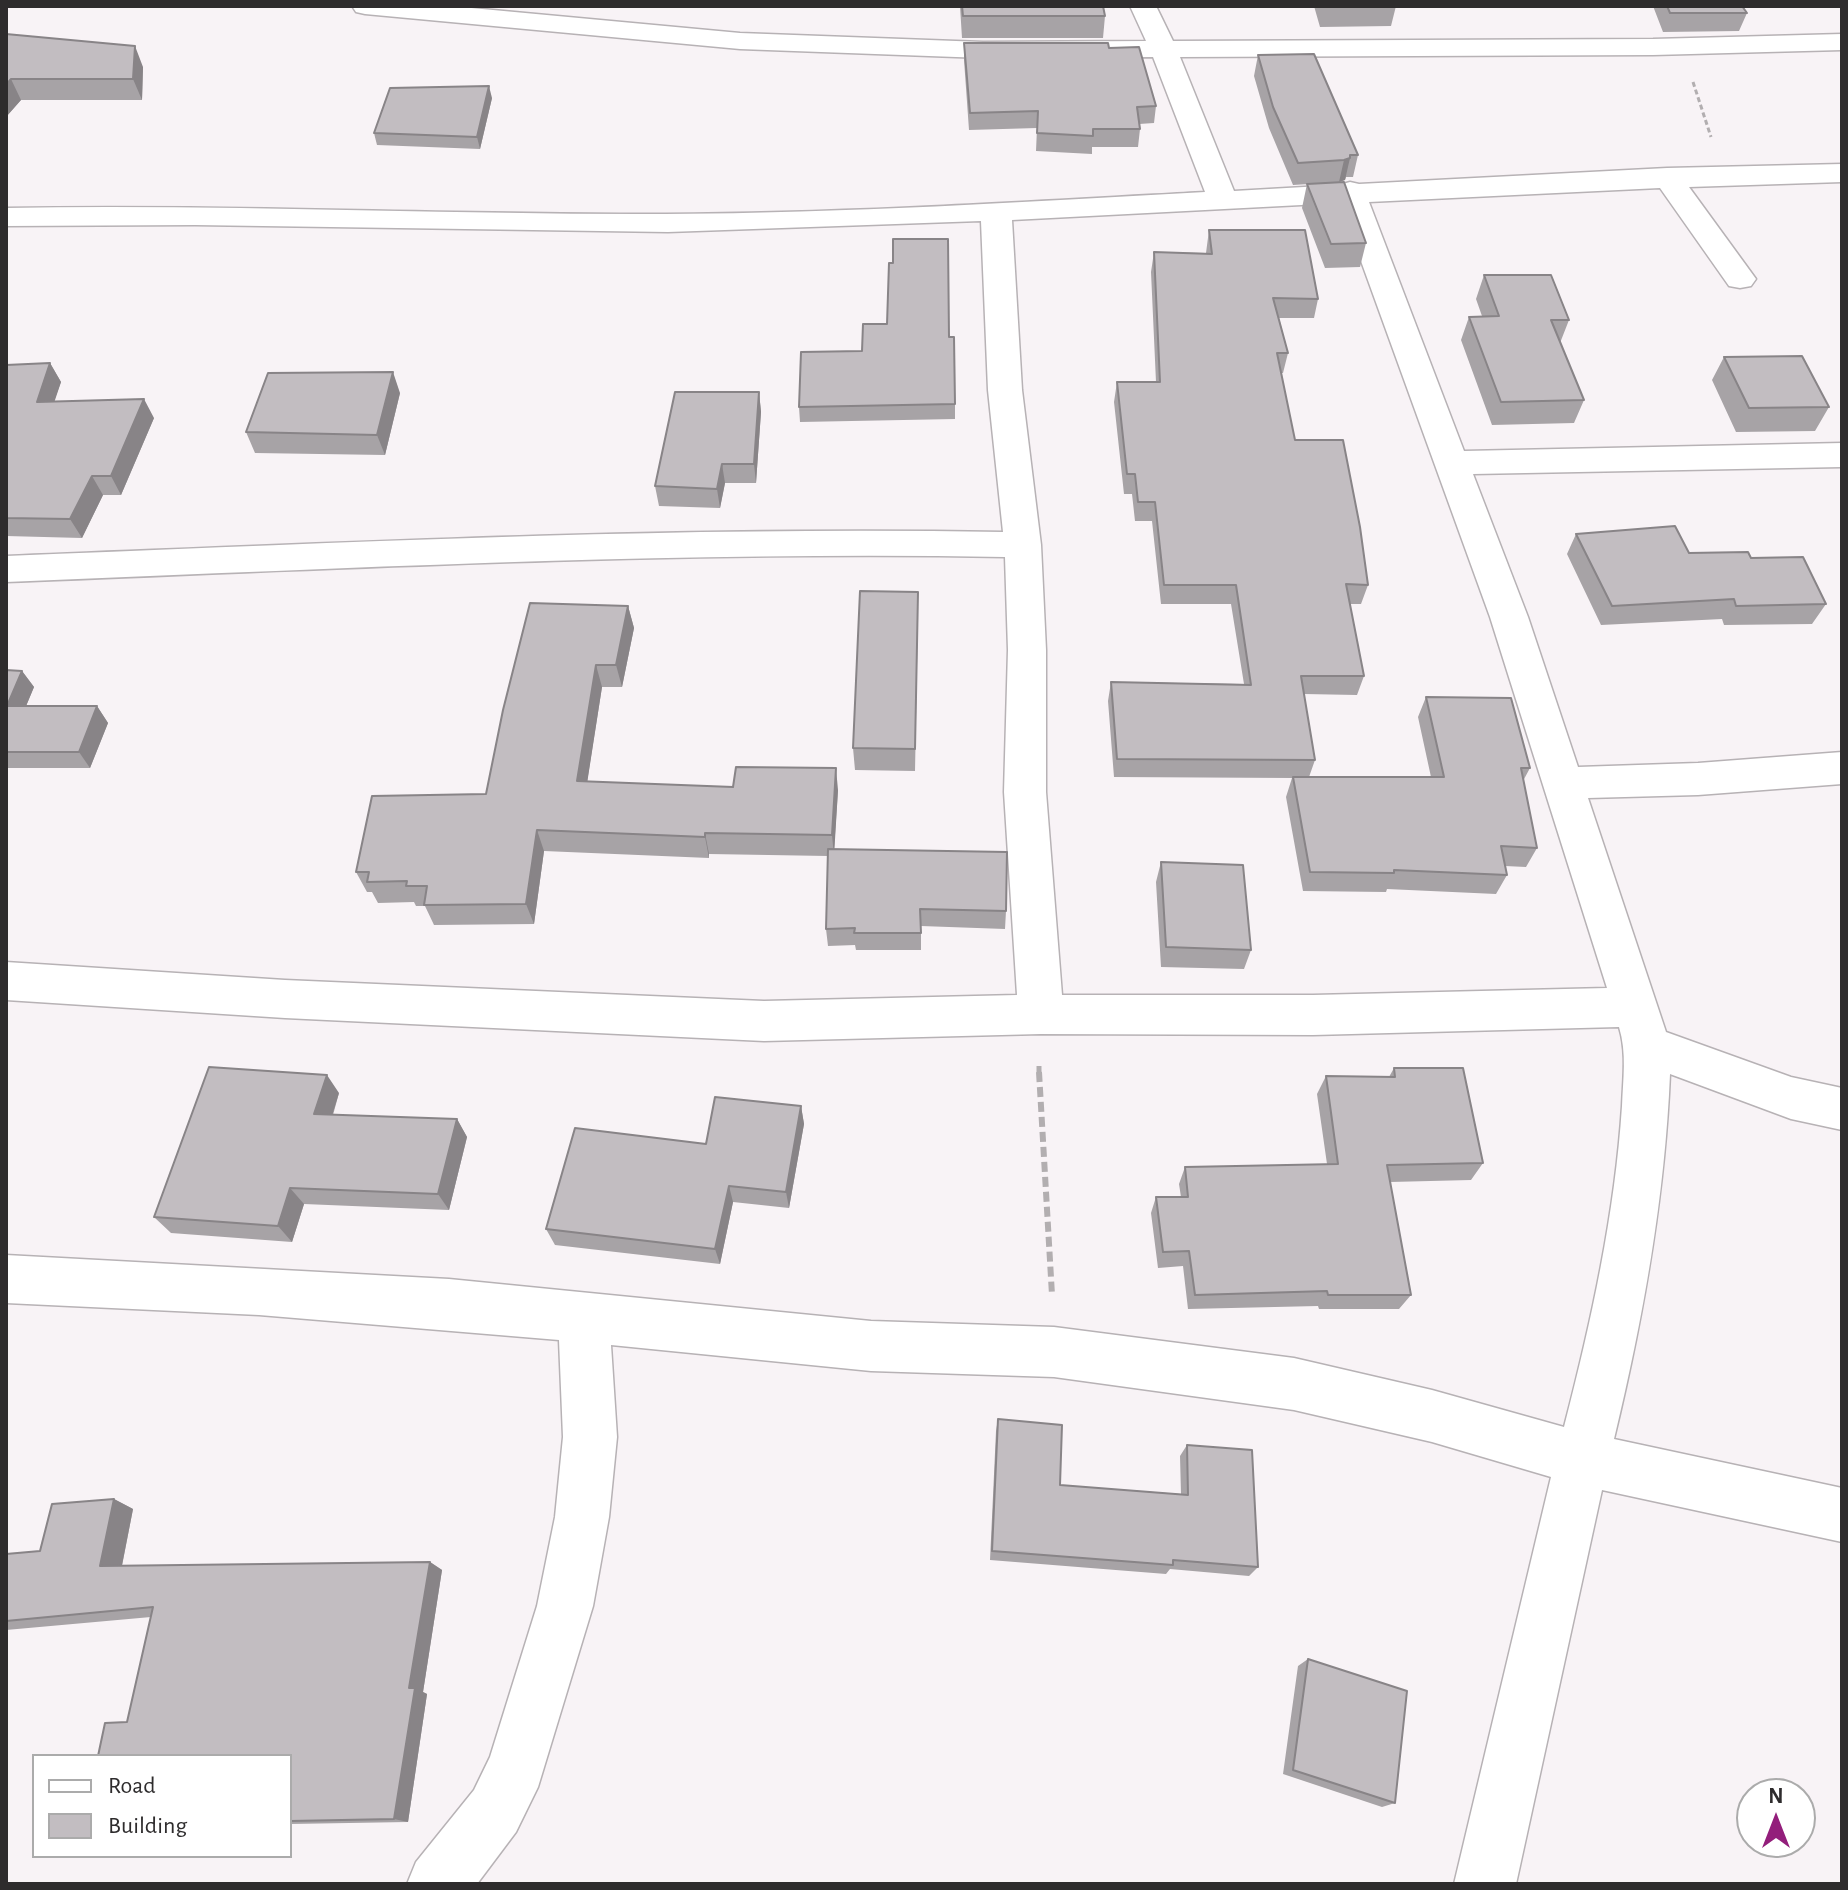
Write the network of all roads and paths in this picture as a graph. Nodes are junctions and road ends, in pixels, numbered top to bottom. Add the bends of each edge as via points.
1 (365, 6) edge
2 (1143, 6) edge
3 (525, 13) edge
4 (1842, 42) edge
5 (1685, 46) junction
6 (1164, 50) junction
7 (1842, 173) edge
8 (1734, 176) junction
9 (1667, 177) junction
10 (1350, 191) junction
11 (1222, 199) junction
12 (996, 210) junction
13 (6, 217) edge
14 (1740, 279) dead end
15 (1842, 455) edge
16 (1451, 463) junction
17 (1023, 545) junction
18 (6, 569) edge
19 (1842, 768) edge
20 (1564, 783) junction
21 (6, 981) edge
22 (1041, 1014) junction
23 (1641, 1026) junction
24 (1842, 1109) edge
25 (6, 1279) edge
26 (584, 1318) junction
27 (1054, 1352) junction
28 (1581, 1459) junction
29 (1842, 1515) edge
30 (438, 1884) edge
31 (1485, 1884) edge

1 - 3 street
2 - 6 street
3 - 6 street via 770,42
4 - 5 street
5 - 6 street
5 - 8 path via 1707,130
6 - 11 street
7 - 8 street
8 - 9 street
9 - 10 street
9 - 14 street
10 - 11 street
10 - 16 street
11 - 12 street
12 - 13 street via 563,223 109,214
12 - 17 street via 1005,390
15 - 16 street
16 - 20 street
17 - 18 street via 608,545
17 - 22 street via 1025,792
19 - 20 street
20 - 23 street
21 - 22 street via 764,1021
22 - 23 street via 1313,1015
22 - 27 path via 1039,1102
23 - 24 street via 1791,1098
23 - 28 street via 1643,1150 1610,1351
25 - 26 street via 275,1292
26 - 27 street via 871,1346
26 - 30 street via 590,1437 565,1606 517,1766 495,1811
27 - 28 street via 1294,1384
28 - 29 street
28 - 31 street

